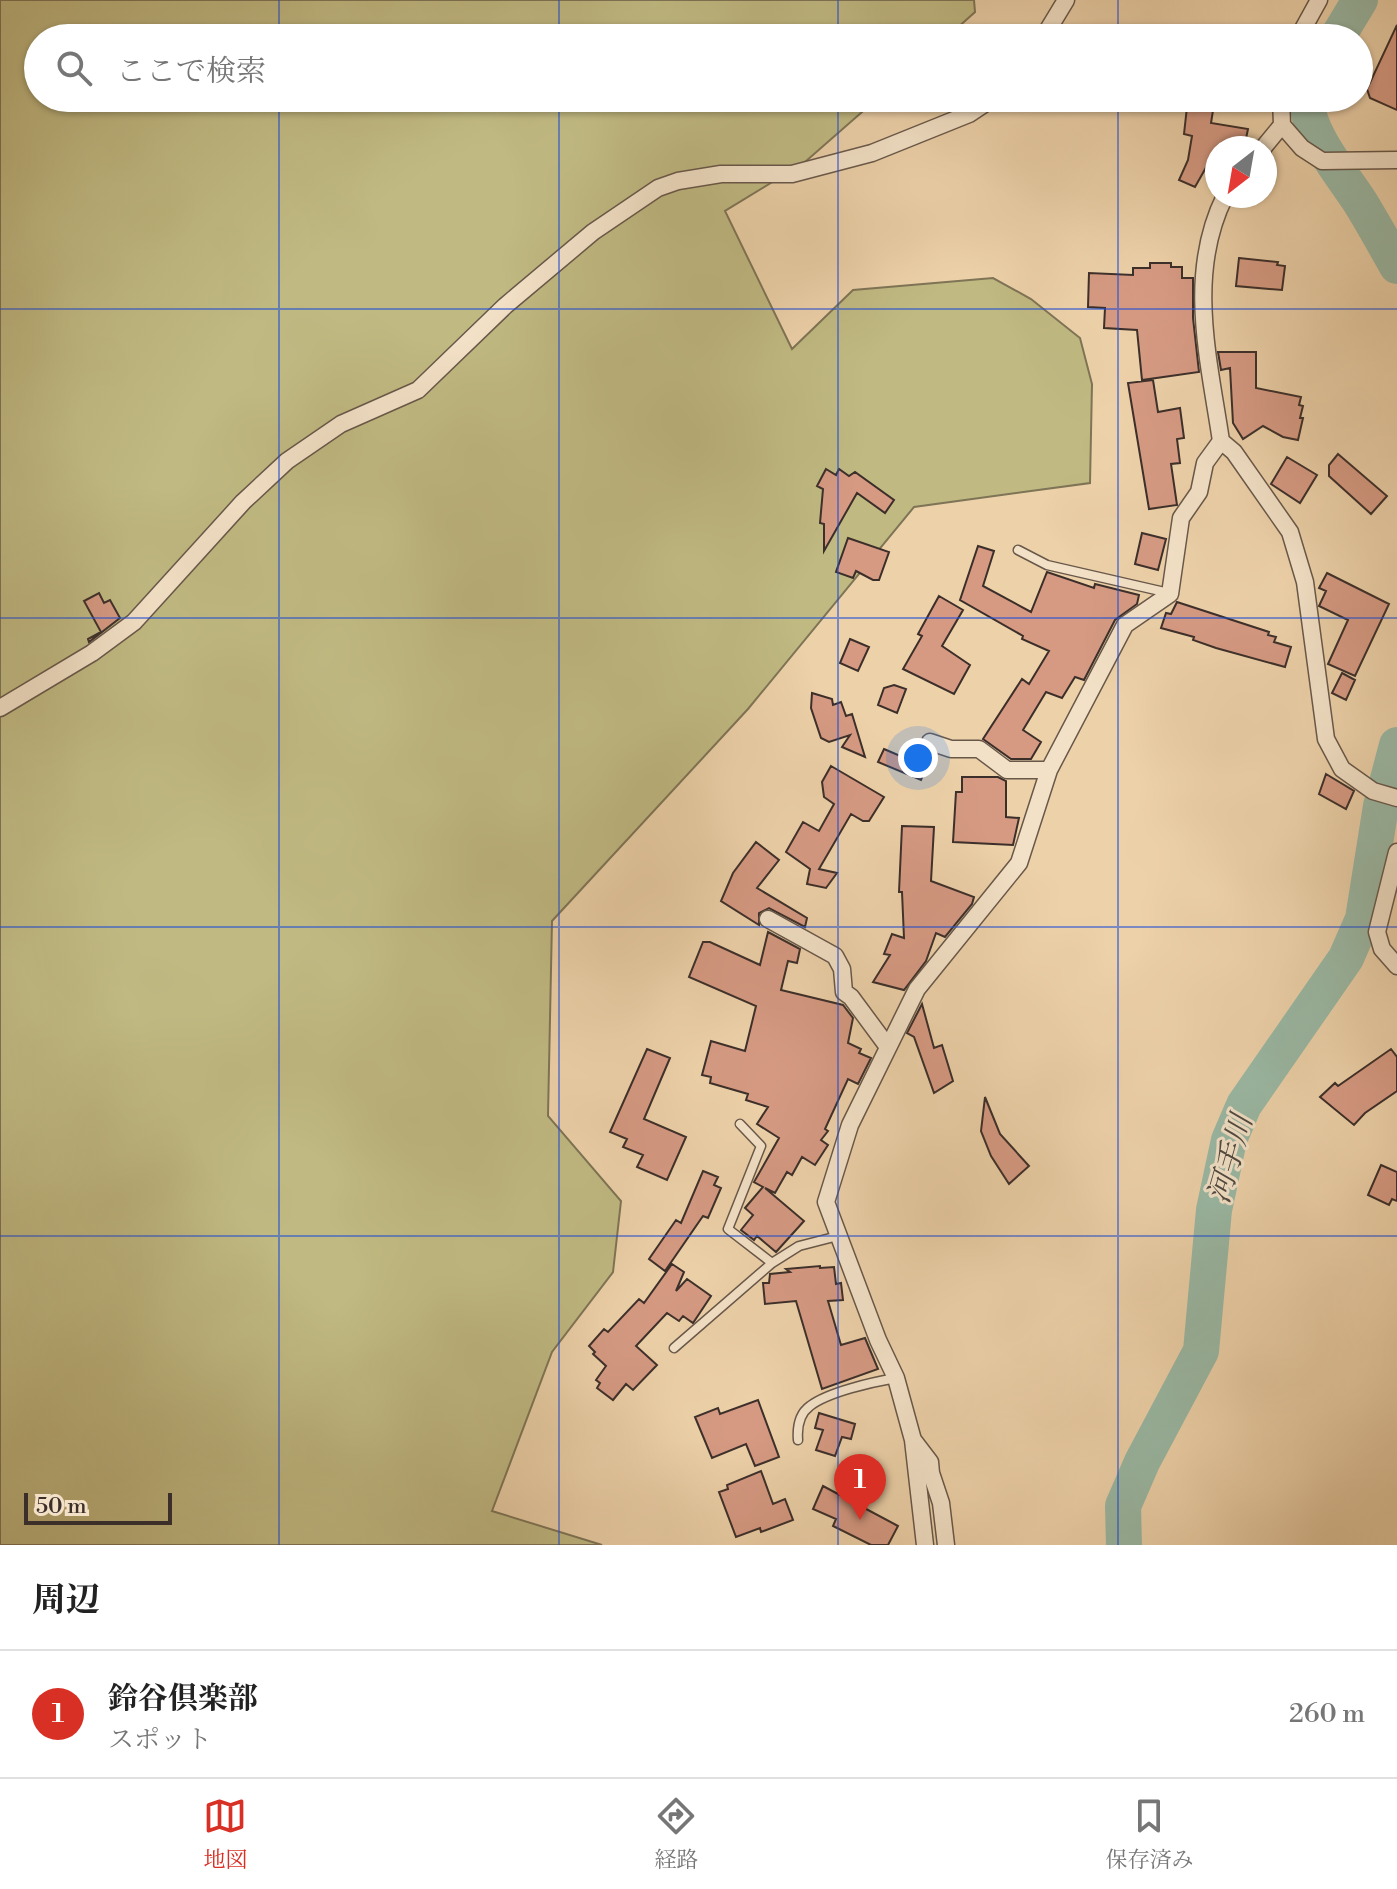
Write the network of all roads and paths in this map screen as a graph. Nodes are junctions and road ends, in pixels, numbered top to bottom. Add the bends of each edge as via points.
1 (1066, 0) edge
2 (1319, 0) edge
3 (1051, 24) edge
4 (1306, 24) edge
5 (972, 112) edge
6 (1282, 112) edge
7 (1282, 125) junction
8 (1273, 136) edge
9 (1397, 160) edge
10 (1219, 208) edge
11 (1221, 441) junction
12 (1018, 550) dead end
13 (1170, 594) junction
14 (0, 708) edge
15 (930, 742) dead end
16 (1049, 770) junction
17 (1396, 798) edge
18 (1397, 852) edge
19 (768, 919) dead end
20 (1397, 966) edge
21 (888, 1047) junction
22 (740, 1124) dead end
23 (838, 1236) junction
24 (772, 1263) junction
25 (674, 1348) dead end
26 (896, 1378) junction
27 (798, 1440) dead end
28 (913, 1440) junction
29 (925, 1545) edge
30 (946, 1545) edge

1 - 3 street
2 - 4 street
5 - 14 street via 872,153 792,174 721,174 658,188 582,241 418,390 341,424 287,461 134,622
6 - 7 street
7 - 8 street
7 - 9 street via 1322,161
10 - 11 street via 1202,282
11 - 13 street via 1205,463 1199,492 1181,518
11 - 17 street via 1290,532 1305,582 1326,739 1342,769 1373,791
12 - 13 lane via 1047,565
13 - 16 street via 1125,625
15 - 16 street via 979,749 1007,770
16 - 21 street via 1019,863 917,989
18 - 20 street via 1377,932 1382,949
19 - 21 street via 835,956 844,992
21 - 23 street via 850,1125 826,1202
22 - 24 lane via 761,1146 728,1229
23 - 24 lane via 799,1246
23 - 26 street
24 - 25 lane
26 - 27 lane via 859,1385 810,1406 797,1424
26 - 28 street
28 - 29 street
28 - 30 street via 930,1462

